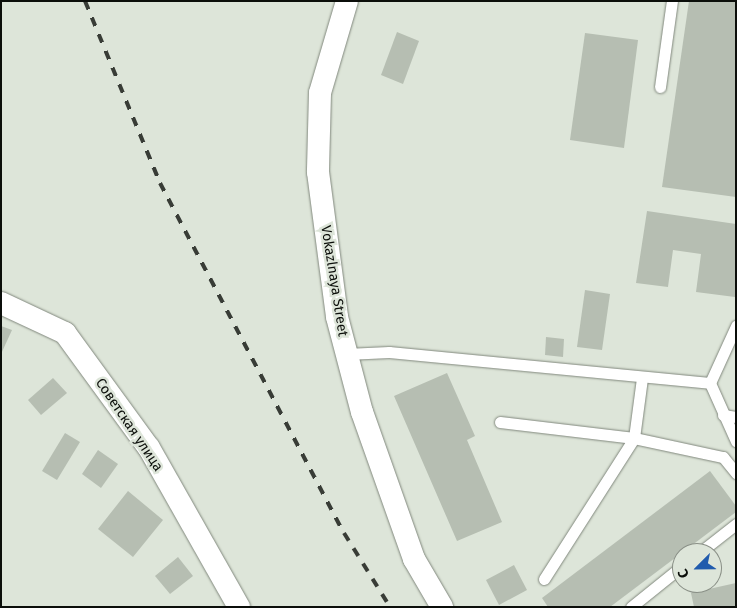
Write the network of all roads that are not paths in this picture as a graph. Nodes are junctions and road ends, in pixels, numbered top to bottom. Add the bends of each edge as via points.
1 (347, 1) edge
2 (672, 1) edge
3 (660, 87) dead end
4 (1, 303) edge
5 (736, 326) edge
6 (346, 354) junction
7 (642, 378) junction
8 (710, 383) junction
9 (723, 415) junction
10 (736, 417) edge
11 (500, 422) dead end
12 (634, 438) junction
13 (736, 441) edge
14 (736, 473) edge
15 (736, 524) edge
16 (712, 543) edge
17 (672, 574) edge
18 (544, 578) dead end
19 (239, 607) edge
20 (442, 607) edge
21 (631, 607) edge

1 - 6 street, Vokazlnaya Street via 320,93 318,172 337,317
2 - 3 lane
4 - 19 street, Советская улица via 65,333 148,448
5 - 8 lane
6 - 7 lane via 389,352
6 - 20 street, Vokazlnaya Street via 362,412 414,559
7 - 8 lane
7 - 12 lane
8 - 9 lane
9 - 10 lane
9 - 13 lane
11 - 12 lane
12 - 14 lane via 723,457
12 - 18 lane
15 - 16 lane
17 - 21 lane

